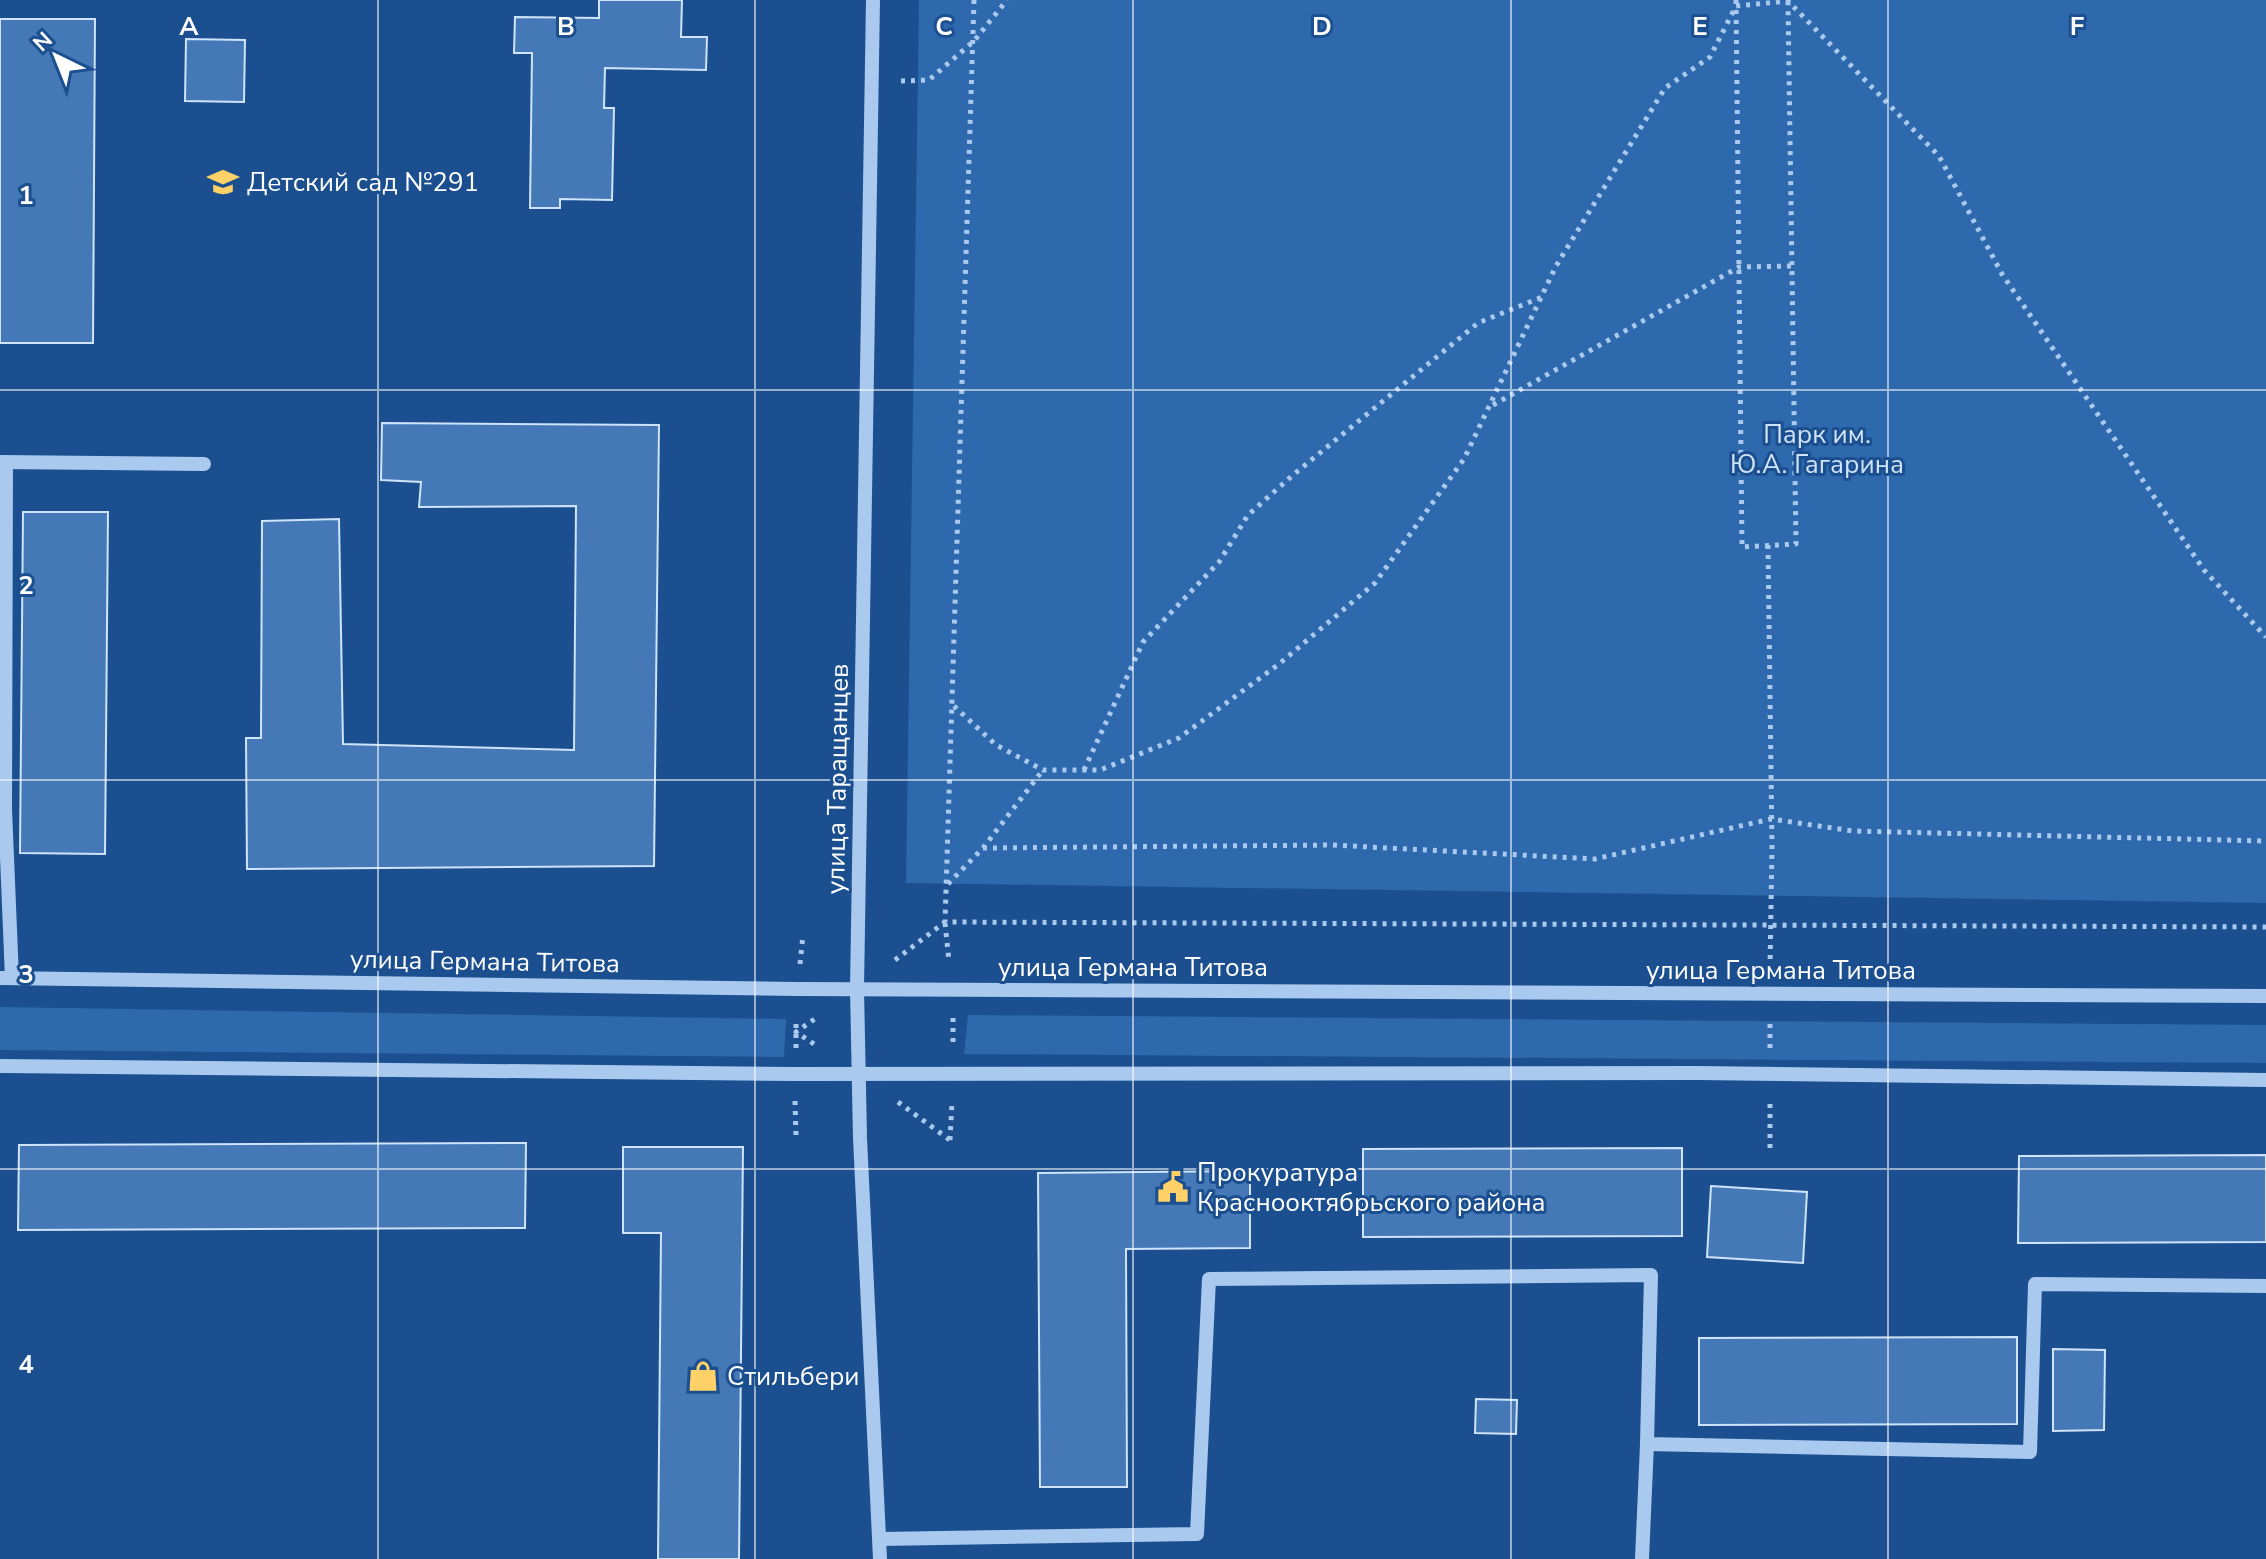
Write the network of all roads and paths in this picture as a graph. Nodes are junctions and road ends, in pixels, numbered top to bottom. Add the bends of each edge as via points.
1 (873, 0) edge
2 (974, 0) edge
3 (1007, 0) edge
4 (1788, 0) edge
5 (1736, 3) edge
6 (974, 41) junction
7 (872, 81) junction
8 (1792, 266) junction
9 (1739, 267) junction
10 (1542, 297) junction
11 (1490, 406) junction
12 (3, 462) edge
13 (204, 464) dead end
14 (1768, 545) junction
15 (2266, 637) edge
16 (953, 705) junction
17 (1043, 770) junction
18 (1084, 770) junction
19 (3, 809) edge
20 (1771, 819) junction
21 (2266, 841) edge
22 (1772, 846) dead end
23 (983, 848) junction
24 (947, 885) junction
25 (945, 922) junction
26 (2266, 927) edge
27 (803, 935) dead end
28 (6, 978) edge
29 (797, 989) junction
30 (857, 989) junction
31 (953, 991) junction
32 (2266, 996) edge
33 (0, 1066) edge
34 (795, 1074) junction
35 (858, 1074) junction
36 (954, 1074) junction
37 (2266, 1080) edge
38 (796, 1136) dead end
39 (950, 1140) dead end
40 (2266, 1286) edge
41 (1647, 1444) junction
42 (880, 1539) junction
43 (880, 1559) edge
44 (1642, 1559) edge

1 - 7 street, улица Таращанцев
2 - 6 path
3 - 6 path
4 - 5 path
4 - 8 path
4 - 15 path via 1939,156 2002,274 2204,570
5 - 9 path
5 - 10 path via 1710,57 1665,88
6 - 7 path via 929,80
6 - 16 path
7 - 30 street, улица Таращанцев
8 - 9 path
8 - 14 path via 1796,544
9 - 11 path
9 - 14 path via 1742,547
10 - 11 path
10 - 18 path via 1478,323 1248,515 1219,562 1143,642
11 - 18 path via 1464,459 1375,583 1179,738 1100,770
12 - 13 street
12 - 19 street
14 - 20 path
16 - 17 path via 996,745
16 - 24 path
17 - 18 path
17 - 23 path
19 - 28 street
20 - 21 path via 1853,831
20 - 22 path
20 - 23 path via 1595,859 1332,845
23 - 24 path
24 - 25 path
25 - 26 path
25 - 31 path
27 - 29 path
28 - 29 street, улица Германа Титова
29 - 30 street, улица Германа Титова
29 - 34 path
30 - 31 street, улица Германа Титова
30 - 35 street, улица Таращанцев
31 - 32 street, улица Германа Титова
31 - 36 path
33 - 34 street
34 - 35 street
34 - 38 path
35 - 36 street
35 - 42 street, улица Таращанцев
36 - 37 street via 1698,1073
36 - 39 path
40 - 41 street via 2035,1284 2030,1452
41 - 42 street via 1651,1275 1209,1279 1197,1534
41 - 44 street
42 - 43 street, улица Таращанцев

